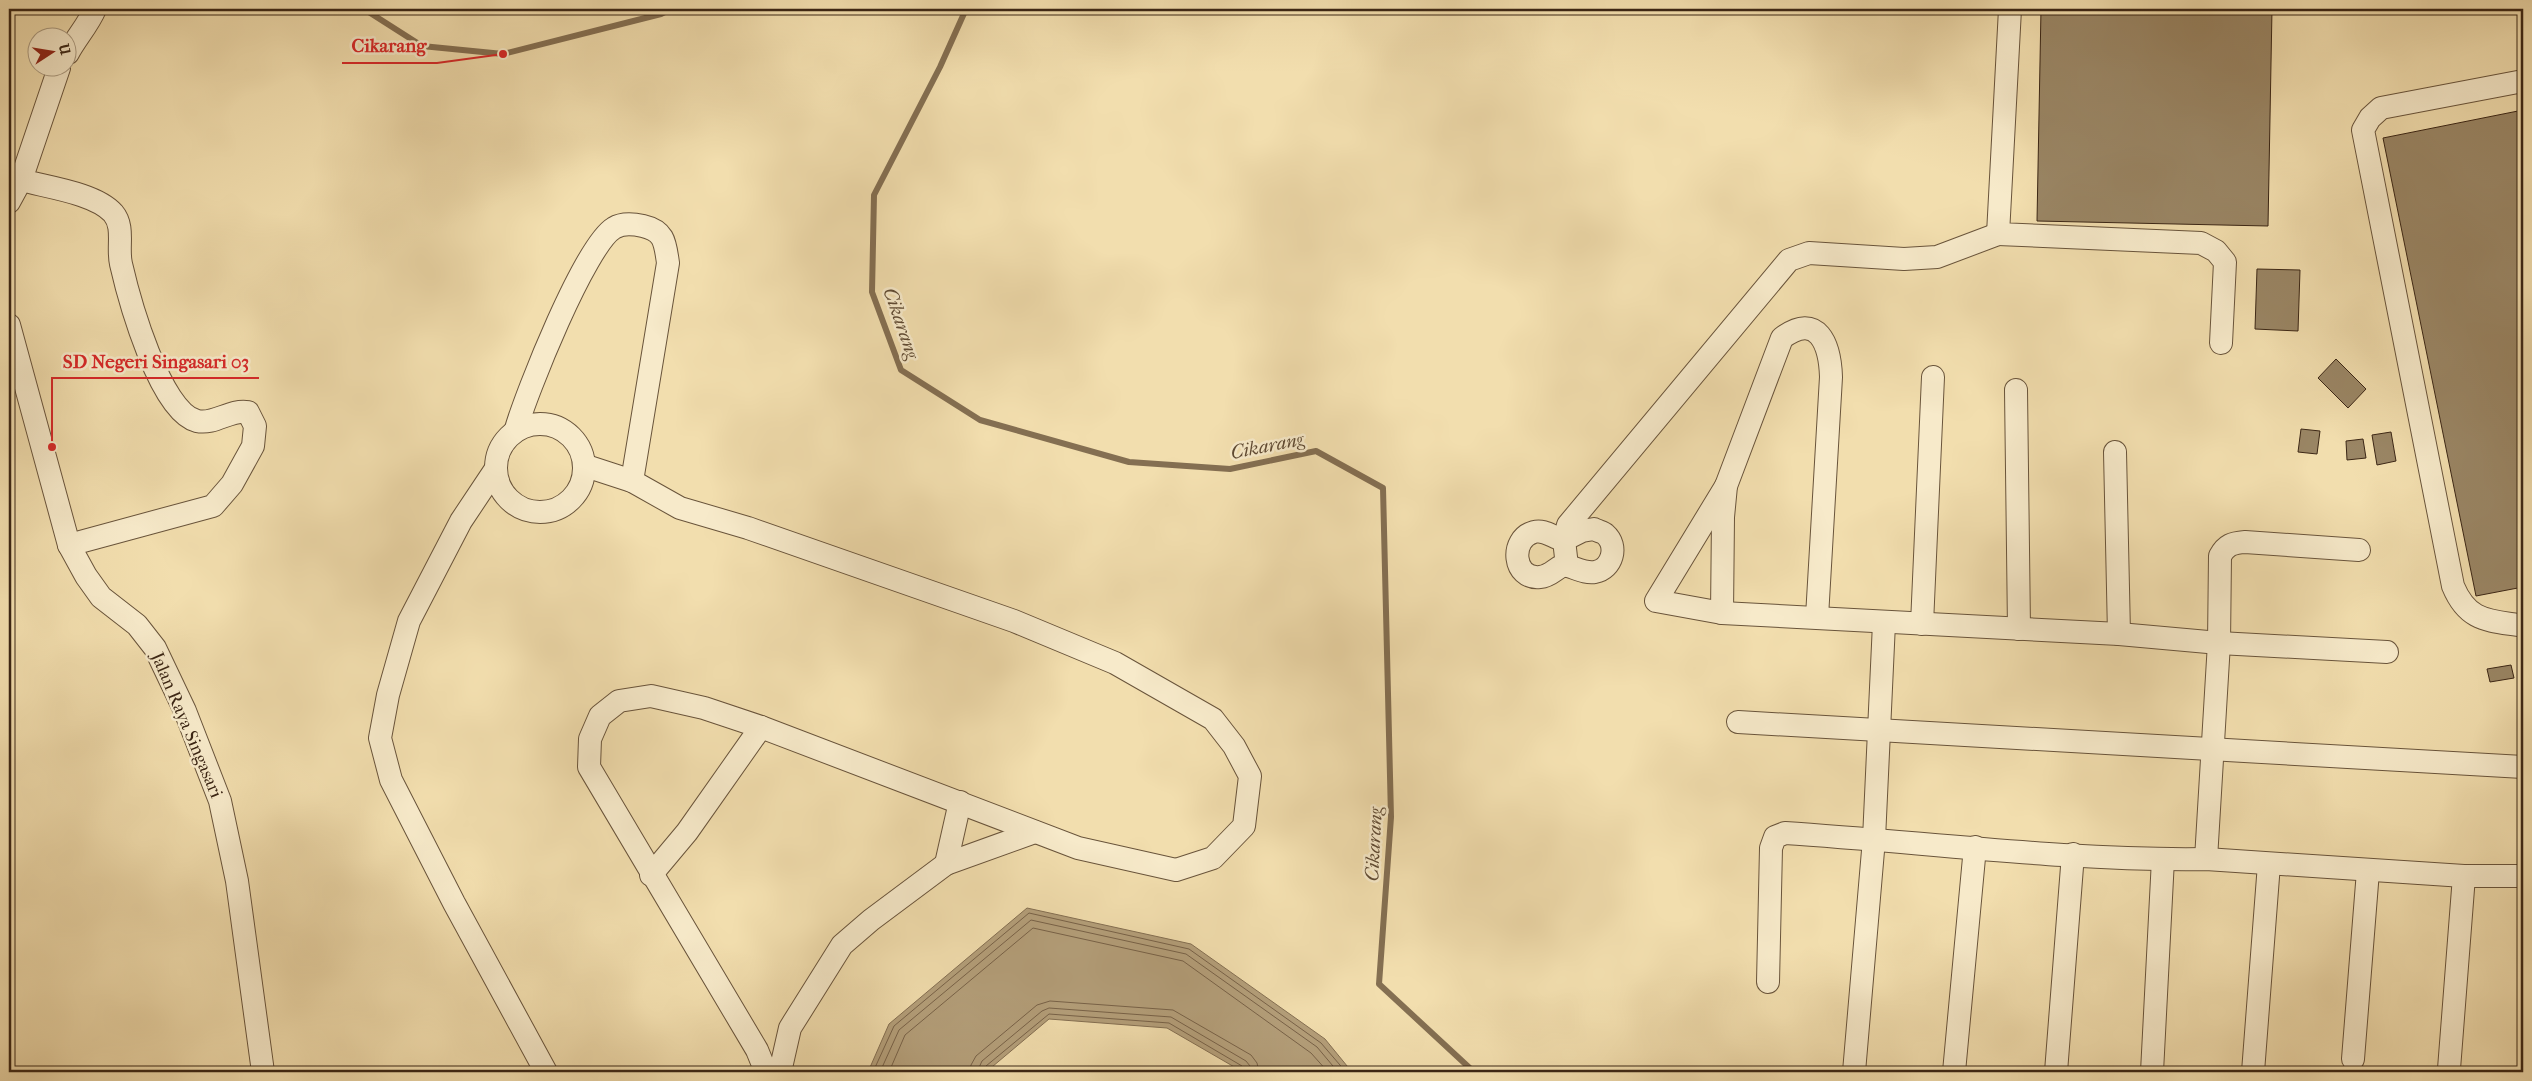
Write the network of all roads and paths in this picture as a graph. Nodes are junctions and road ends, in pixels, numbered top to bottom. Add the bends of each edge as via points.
1 (95, 9) edge
2 (2010, 9) edge
3 (78, 35) edge
4 (56, 78) edge
5 (2523, 81) edge
6 (20, 180) junction
7 (9, 202) edge
8 (1998, 234) junction
9 (9, 325) edge
10 (2221, 343) dead end
11 (1933, 377) dead end
12 (2016, 390) dead end
13 (516, 430) junction
14 (2115, 452) dead end
15 (586, 466) junction
16 (495, 470) junction
17 (632, 481) junction
18 (1726, 486) junction
19 (1564, 540) junction
20 (69, 545) junction
21 (2359, 550) dead end
22 (1566, 566) junction
23 (1722, 613) junction
24 (1817, 618) junction
25 (1884, 623) junction
26 (1922, 624) junction
27 (2523, 626) edge
28 (2019, 629) junction
29 (2119, 634) junction
30 (2219, 643) junction
31 (2388, 652) dead end
32 (1738, 722) dead end
33 (761, 727) junction
34 (1880, 730) junction
35 (2213, 749) junction
36 (2523, 767) edge
37 (960, 802) junction
38 (1035, 832) junction
39 (1874, 839) junction
40 (1975, 847) junction
41 (2073, 854) junction
42 (2206, 858) junction
43 (2163, 859) junction
44 (946, 864) junction
45 (2269, 864) junction
46 (2368, 871) junction
47 (651, 875) junction
48 (2464, 876) junction
49 (2523, 876) edge
50 (1768, 982) dead end
51 (2353, 1059) dead end
52 (2449, 1069) dead end
53 (263, 1072) edge
54 (546, 1072) edge
55 (766, 1072) edge
56 (780, 1072) edge
57 (1854, 1072) edge
58 (1954, 1072) edge
59 (2056, 1072) edge
60 (2152, 1072) edge
61 (2253, 1072) edge

1 - 3 street
2 - 8 street
4 - 6 street
5 - 27 street via 2381,108 2363,130 2453,586 2460,603 2470,612 2484,619
6 - 7 street
6 - 20 street via 82,196 112,212 119,222 120,262 141,335 172,402 195,420 208,422 240,411 248,412 256,426 253,446 232,484 213,506
8 - 10 street via 2201,243 2216,251 2225,262
8 - 19 street via 1937,257 1904,260 1809,253 1789,260 1568,525
9 - 20 street, Jalan Raya Singasari
11 - 26 street
12 - 28 street
13 - 15 street via 538,422 561,428 579,444
13 - 16 street via 500,447
13 - 17 street via 532,380 591,255 614,228 632,224 655,229 664,241 668,263
14 - 29 street
15 - 16 street via 580,490 564,506 542,513 519,508 502,492
15 - 17 street
16 - 54 street via 461,521 409,621 388,695 380,738 391,780
17 - 38 street via 680,508 748,528 1005,618 1116,663 1213,719 1234,746 1250,776 1244,826 1213,858 1176,870 1078,848
18 - 23 street
18 - 23 street via 1656,601
18 - 24 street via 1782,338 1793,329 1817,332 1830,355 1831,376
19 - 22 street
19 - 22 street via 1594,529 1605,534 1612,544 1612,557 1606,567 1595,572
19 - 22 street via 1535,532 1524,538 1517,549 1517,562 1525,573 1537,578 1550,576
20 - 53 street, Jalan Raya Singasari via 101,597 137,625 156,648 220,801 237,881
21 - 30 street via 2245,542 2225,548 2220,556
23 - 24 street
24 - 25 street
25 - 26 street
25 - 34 street
26 - 28 street
28 - 29 street
29 - 30 street
30 - 31 street
30 - 35 street
32 - 34 street
33 - 37 street
33 - 47 street via 687,832
33 - 47 street via 704,708 650,696 619,701 600,716 590,739 589,768
34 - 35 street
34 - 39 street
35 - 36 street
35 - 42 street
37 - 38 street
37 - 44 street
38 - 44 street
39 - 40 street
39 - 50 street via 1785,833 1775,837 1771,848
39 - 57 street
40 - 41 street
40 - 58 street
41 - 43 street
41 - 59 street
42 - 43 street
42 - 45 street
43 - 60 street
44 - 56 street via 842,945 790,1028
45 - 46 street
45 - 61 street
46 - 48 street
46 - 51 street
47 - 55 street via 757,1050
48 - 49 street
48 - 52 street

